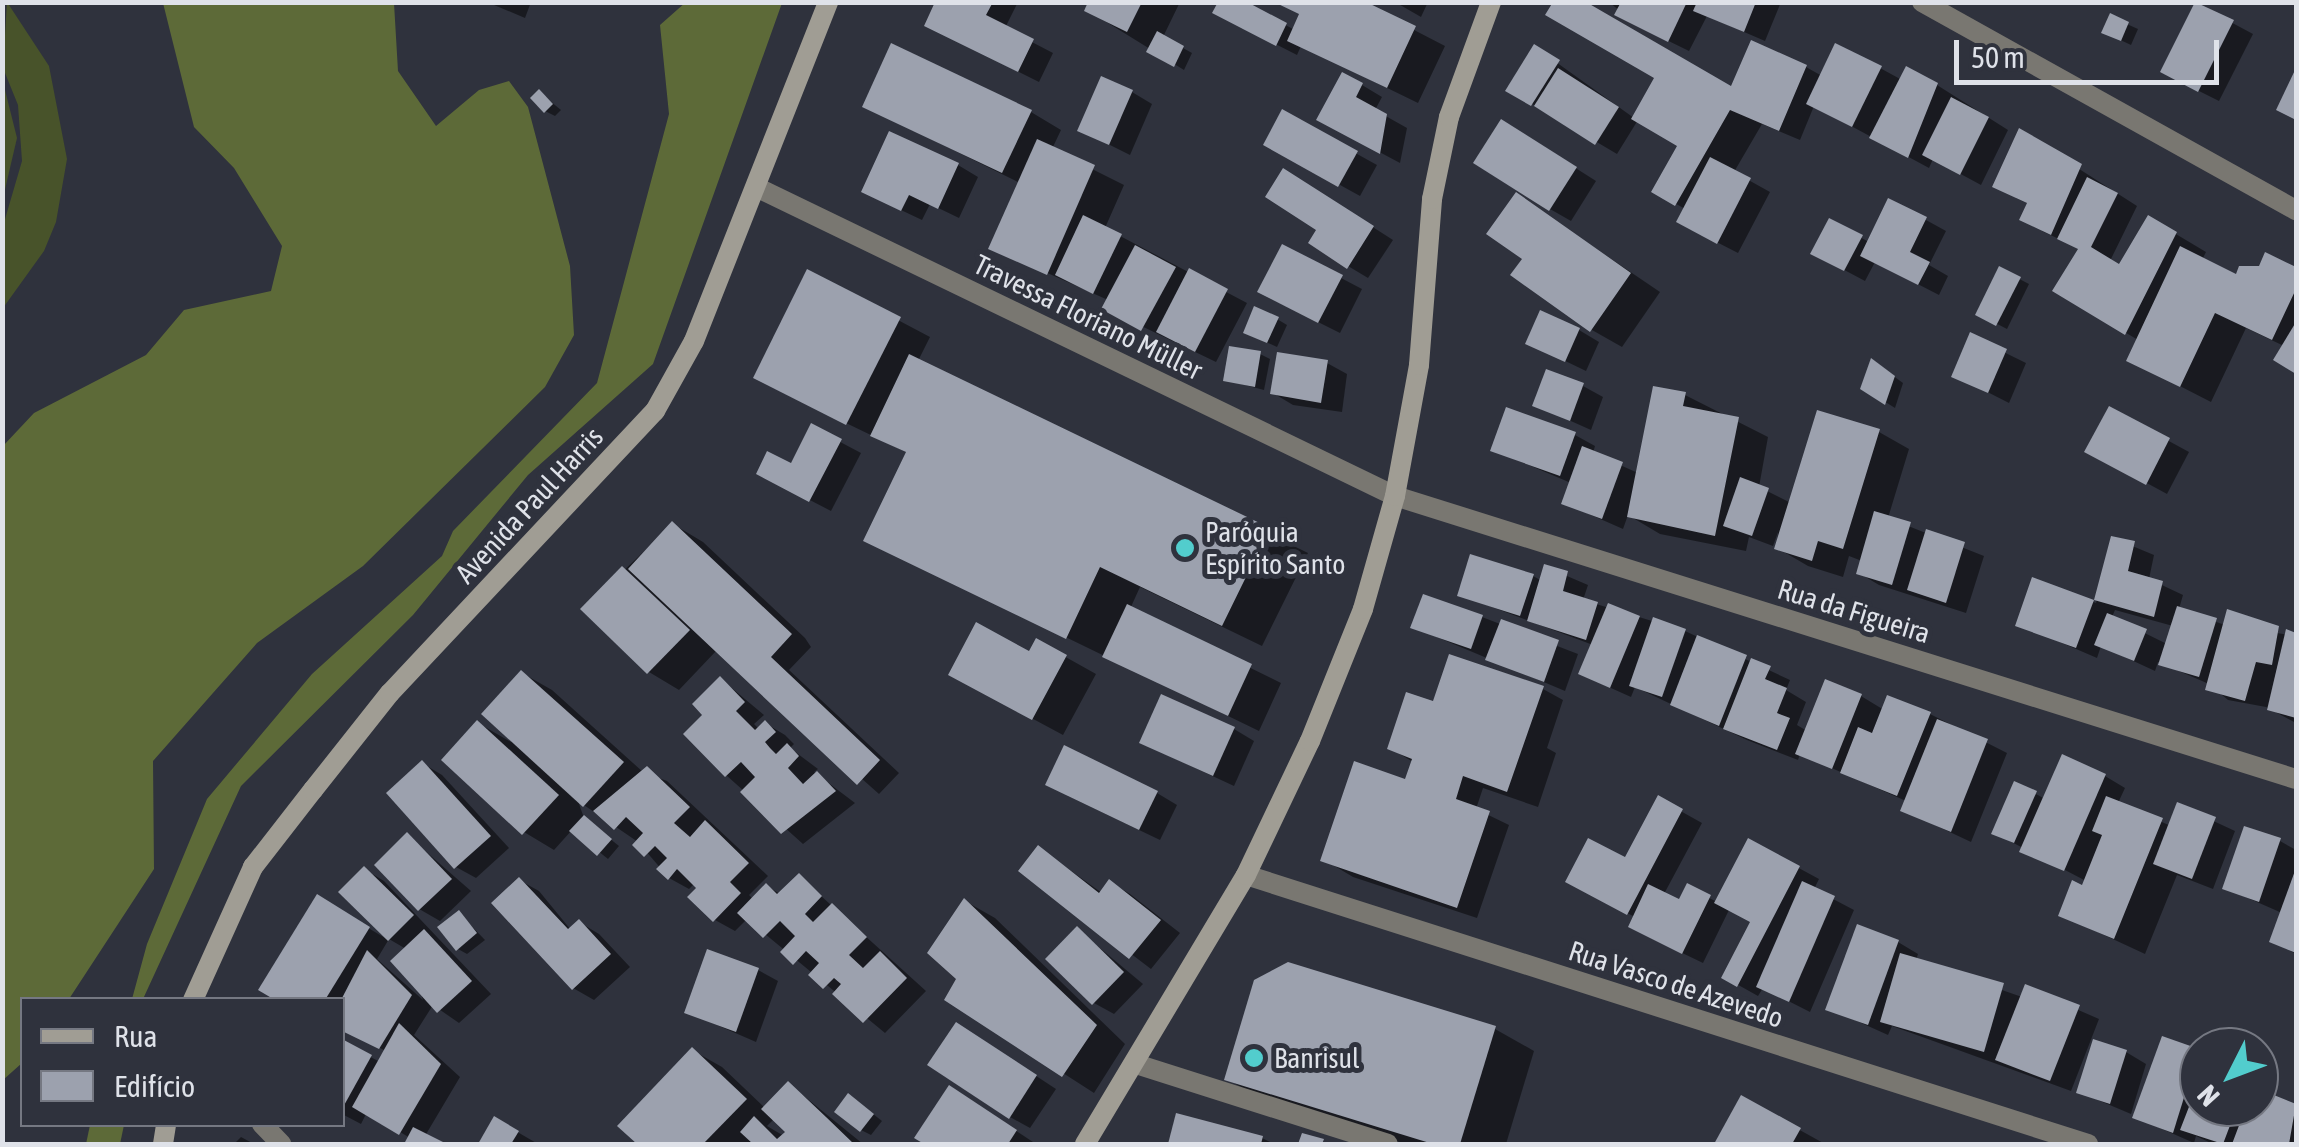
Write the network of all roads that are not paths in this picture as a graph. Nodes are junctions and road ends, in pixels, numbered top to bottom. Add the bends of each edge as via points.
1 (828, 2) edge
2 (1490, 2) edge
3 (1922, 2) edge
4 (758, 188) junction
5 (2296, 210) edge
6 (1395, 496) junction
7 (2296, 779) edge
8 (1246, 875) junction
9 (193, 997) edge
10 (1136, 1064) junction
11 (1085, 1144) edge
12 (1388, 1144) edge
13 (2088, 1144) edge

1 - 4 main road, Avenida Paul Harris
2 - 6 main road via 1448,117 1432,200 1419,364
3 - 5 street
4 - 6 street, Travessa Floriano Müller
4 - 9 main road, Avenida Paul Harris via 694,341 655,411 390,693 312,790 253,868
6 - 7 street, Rua da Figueira
6 - 8 main road via 1350,642
8 - 10 main road
8 - 13 street, Rua Vasco de Azevedo
10 - 11 main road
10 - 12 street

